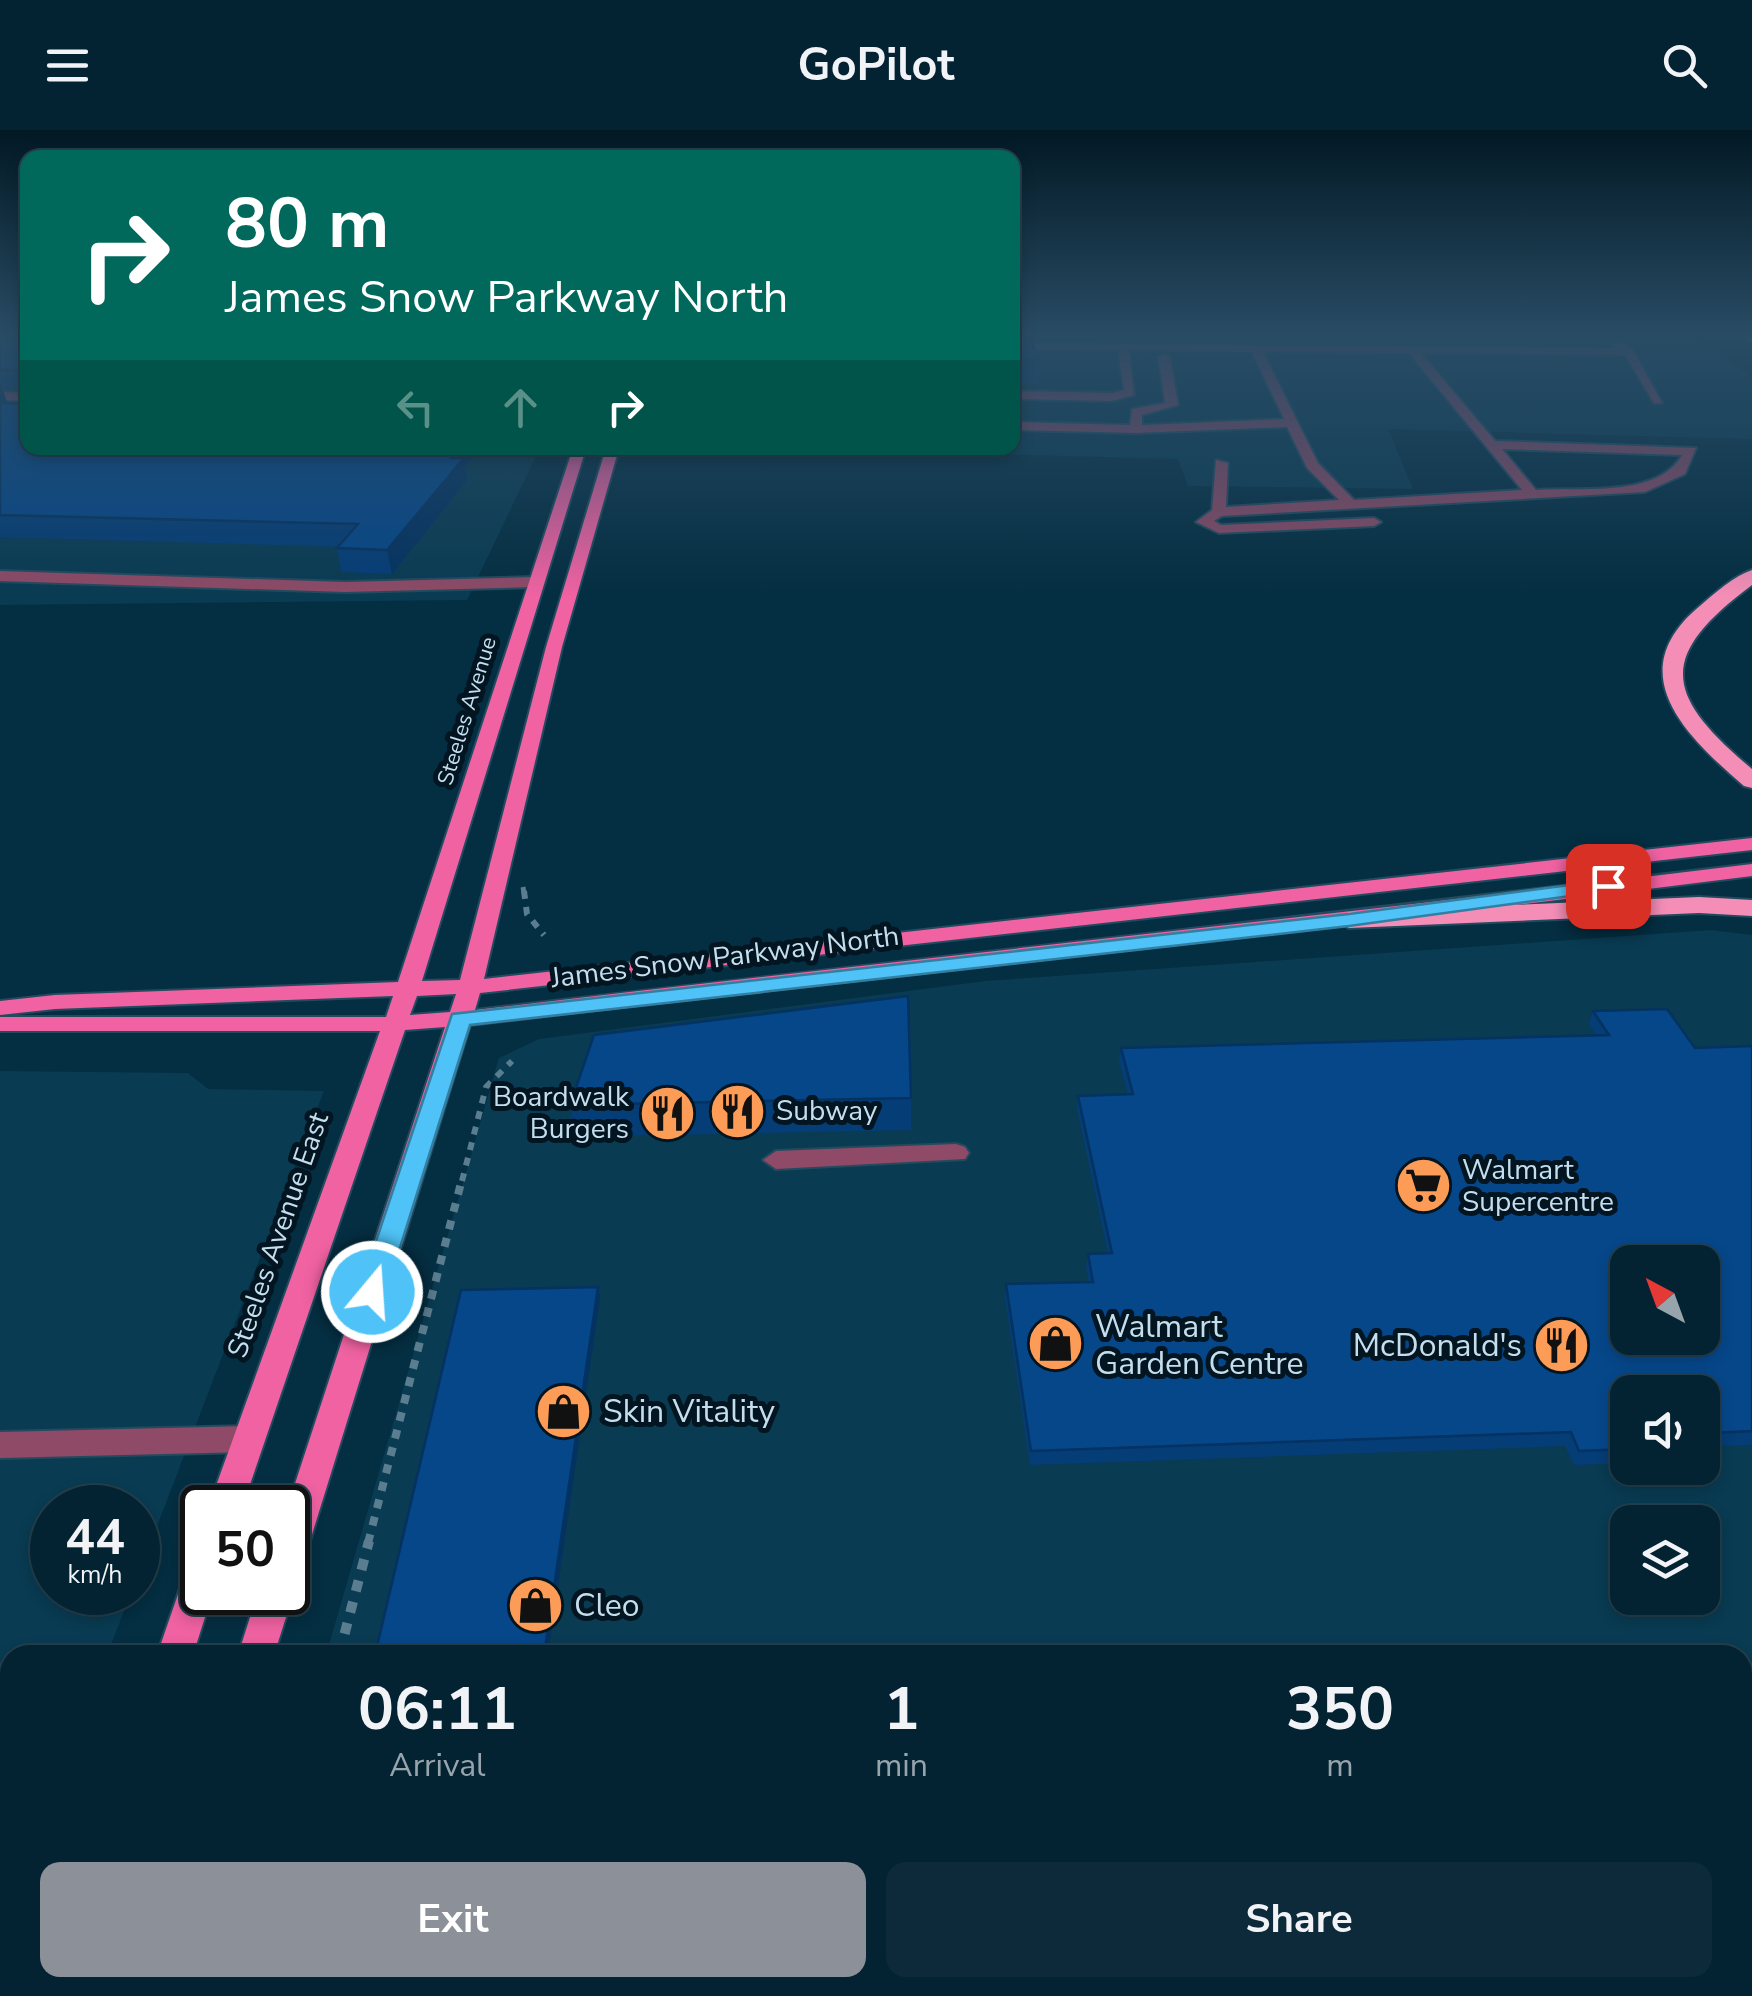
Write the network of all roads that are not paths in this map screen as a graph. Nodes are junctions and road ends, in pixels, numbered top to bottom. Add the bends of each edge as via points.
1 (1136, 422) edge
2 (1473, 422) edge
3 (1290, 423) joint
4 (1020, 426) edge
5 (1136, 428) junction
6 (1491, 444) junction
7 (577, 455) edge
8 (610, 455) edge
9 (1221, 462) dead end
10 (1534, 496) junction
11 (1350, 504) junction
12 (1219, 512) junction
13 (1374, 522) dead end
14 (0, 576) edge
15 (1752, 576) edge
16 (534, 582) junction
17 (1752, 780) edge
18 (1752, 844) edge
19 (1752, 870) edge
20 (1752, 908) edge
21 (1349, 920) junction
22 (470, 987) junction
23 (408, 990) junction
24 (0, 1008) edge
25 (460, 1019) junction
26 (0, 1024) edge
27 (392, 1024) junction
28 (956, 1153) dead end
29 (776, 1160) dead end
30 (248, 1439) junction
31 (0, 1445) edge
32 (233, 1485) edge
33 (310, 1488) edge
34 (188, 1615) edge
35 (269, 1615) edge
36 (178, 1645) edge
37 (259, 1645) edge

1 - 5 street
2 - 6 street
3 - 5 street
3 - 11 street via 1312,465
4 - 5 street
6 - 10 street
6 - 10 street via 1691,451 1680,471 1645,488
7 - 16 main road, Steeles Avenue
8 - 22 main road via 554,647
9 - 12 street
10 - 11 street
11 - 12 street
12 - 13 street via 1203,522 1219,529
14 - 16 street via 344,586
15 - 17 highway via 1692,624 1674,650 1670,678 1694,728
16 - 23 main road, Steeles Avenue
18 - 22 main road, James Snow Parkway North
19 - 21 main road, James Snow Parkway North
20 - 21 highway
21 - 25 main road, James Snow Parkway North
22 - 23 main road, James Snow Parkway North
22 - 25 main road
23 - 24 main road, James Snow Parkway North
23 - 27 main road, Steeles Avenue East
25 - 27 main road, James Snow Parkway North
25 - 33 main road
26 - 27 main road, James Snow Parkway North
27 - 30 main road, Steeles Avenue East
28 - 29 street
30 - 31 street
30 - 32 main road, Steeles Avenue East
34 - 36 main road
35 - 37 main road

